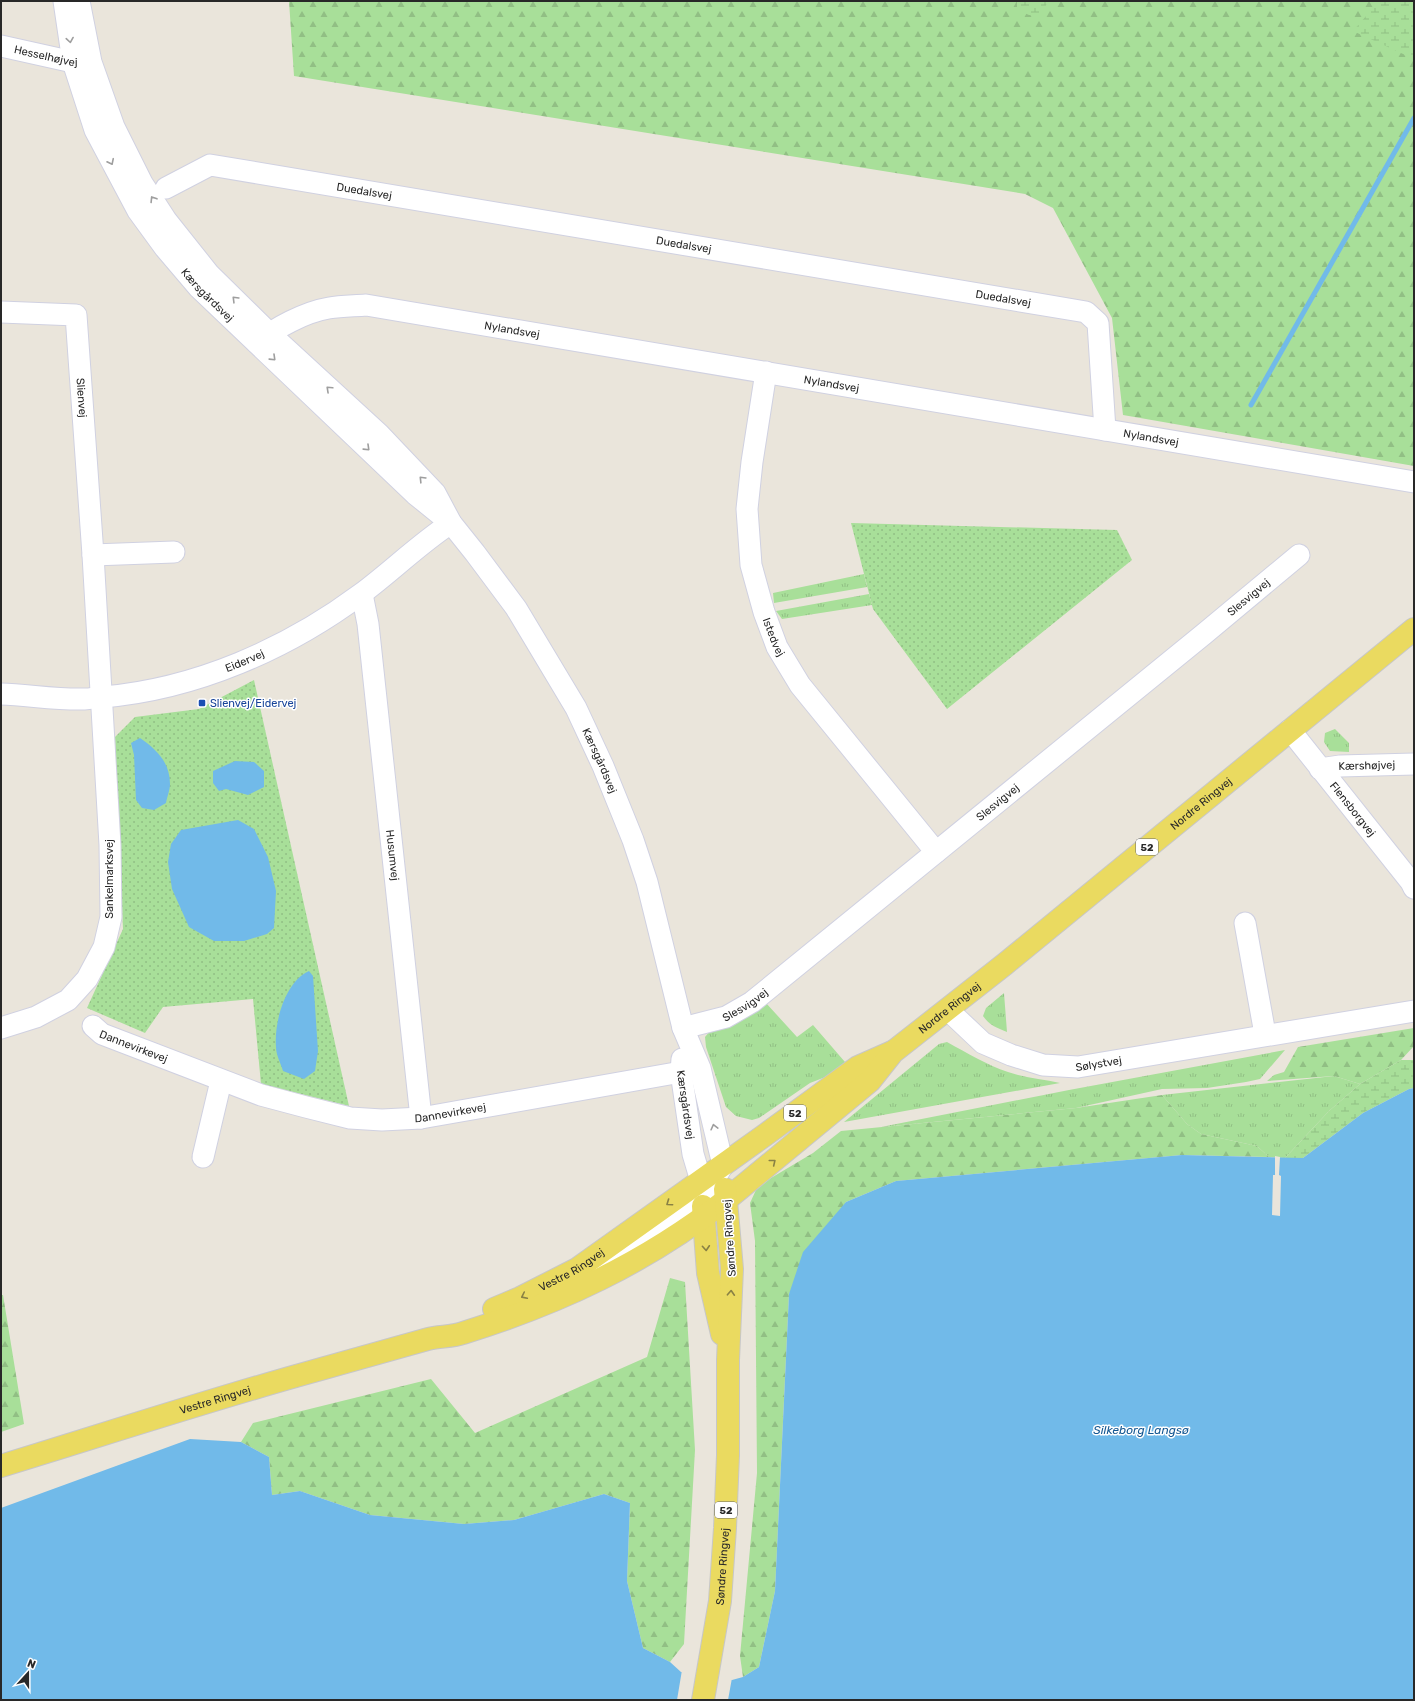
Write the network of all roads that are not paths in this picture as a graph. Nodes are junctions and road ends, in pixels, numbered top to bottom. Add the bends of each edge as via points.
1 (64, 1) edge
2 (79, 1) edge
3 (1, 46) edge
4 (82, 62) junction
5 (166, 188) dead end
6 (1, 312) edge
7 (263, 338) junction
8 (766, 372) junction
9 (1105, 430) junction
10 (1414, 482) edge
11 (451, 523) junction
12 (174, 552) dead end
13 (93, 555) junction
14 (1299, 555) dead end
15 (362, 594) junction
16 (1414, 629) edge
17 (1, 694) edge
18 (101, 697) junction
19 (1290, 730) junction
20 (1414, 764) edge
21 (1320, 769) junction
22 (936, 852) junction
23 (1414, 888) edge
24 (1245, 923) dead end
25 (948, 1010) junction
26 (1414, 1011) edge
27 (93, 1026) dead end
28 (1, 1028) edge
29 (683, 1028) junction
30 (1265, 1034) junction
31 (893, 1052) junction
32 (681, 1072) junction
33 (221, 1081) junction
34 (421, 1118) junction
35 (203, 1157) dead end
36 (724, 1182) junction
37 (702, 1199) junction
38 (431, 1338) junction
39 (728, 1360) junction
40 (1, 1466) edge
41 (703, 1700) edge

1 -> 4 street, Kærsgårdsvej
2 - 4 street, Kærsgårdsvej
3 - 4 street, Hesselhøjvej
4 - 7 street, Kærsgårdsvej via 95,130 138,211 199,288
5 - 9 street, Duedalsvej via 210,165 1086,312 1098,323
6 - 13 street, Slienvej via 76,315
7 - 8 street, Nylandsvej via 295,320 328,308 366,305
7 - 11 street, Kærsgårdsvej via 389,445 435,492
8 - 9 street, Nylandsvej
8 - 22 street, Istedvej via 747,510 751,565 764,612 777,647 800,685
9 - 10 street, Nylandsvej
11 - 15 street, Eidervej
11 - 29 street, Kærsgårdsvej via 516,608 576,708 603,766 647,882
12 - 13 street
13 - 18 street, Slienvej
14 - 22 street, Slesvigvej
15 - 18 street, Eidervej via 290,640 217,672 160,688
15 - 34 street, Husumvej via 368,624
16 - 19 main road, Nordre Ringvej / 52
17 - 18 street, Eidervej via 87,699
18 - 28 street, Sankelmarksvej via 110,845 111,917 104,947 87,979 68,1000 36,1017
19 - 21 street, Flensborgvej
19 - 25 main road, Nordre Ringvej / 52
20 - 21 street, Kærshøjvej
21 - 23 street, Flensborgvej
22 - 29 street, Slesvigvej via 752,1002 726,1017
24 - 30 street
25 - 30 street, Sølystvej via 983,1043 1043,1065 1078,1067
25 - 31 main road, Nordre Ringvej / 52
26 - 30 street, Sølystvej
27 - 33 street, Dannevirkevej via 102,1034
29 - 32 street, Kærsgårdsvej
36 -> 29 street, Kærsgårdsvej via 700,1068
36 -> 31 main road, Nordre Ringvej / 52 via 870,1081
31 - 36 main road, Nordre Ringvej / 52 via 858,1066
32 - 34 street, Dannevirkevej
32 - 37 street, Kærsgårdsvej
33 - 34 street, Dannevirkevej via 261,1095 350,1118
33 - 35 street
36 - 37 main road, Nordre Ringvej / 52
36 - 37 main road, Nordre Ringvej / 52
39 -> 36 main road, Søndre Ringvej / 52 via 732,1270
37 -> 38 main road, Vestre Ringvej via 577,1269 520,1298 458,1323
37 - 38 main road, Vestre Ringvej via 656,1250 582,1289 529,1311 460,1334
37 -> 39 main road, Søndre Ringvej / 52 via 708,1273
38 - 40 main road, Vestre Ringvej
39 - 41 main road, Søndre Ringvej / 52 via 728,1455 720,1601

